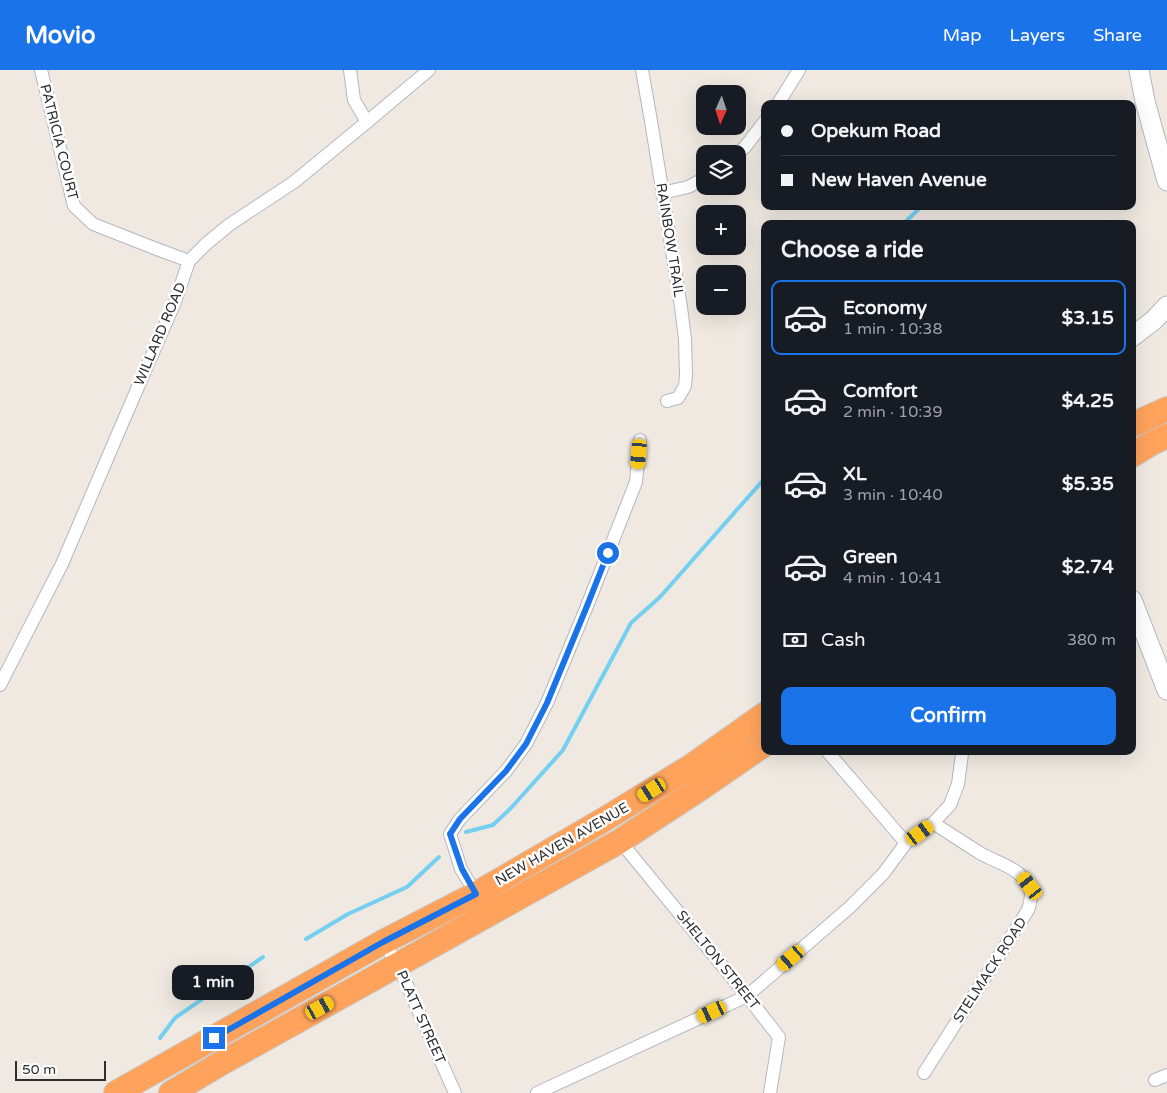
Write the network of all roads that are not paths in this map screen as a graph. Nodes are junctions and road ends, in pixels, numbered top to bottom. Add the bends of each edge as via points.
1 (41, 70) edge
2 (350, 70) edge
3 (429, 70) edge
4 (642, 70) edge
5 (800, 70) edge
6 (1138, 70) edge
7 (781, 100) edge
8 (368, 122) junction
9 (761, 126) edge
10 (746, 146) edge
11 (1167, 181) edge
12 (696, 183) edge
13 (662, 192) junction
14 (189, 261) junction
15 (1167, 306) edge
16 (1136, 334) edge
17 (667, 401) dead end
18 (1167, 409) edge
19 (1136, 423) edge
20 (1167, 436) edge
21 (640, 440) dead end
22 (1136, 453) edge
23 (1136, 610) edge
24 (0, 685) edge
25 (1167, 690) edge
26 (761, 717) edge
27 (761, 747) edge
28 (830, 755) edge
29 (962, 755) edge
30 (934, 823) junction
31 (620, 840) junction
32 (906, 843) junction
33 (476, 894) junction
34 (383, 942) junction
35 (398, 965) junction
36 (747, 996) junction
37 (924, 1073) dead end
38 (1167, 1076) edge
39 (1155, 1080) dead end
40 (116, 1093) edge
41 (171, 1093) edge
42 (455, 1093) edge
43 (537, 1093) edge
44 (770, 1093) edge

1 - 14 street, PATRICIA COURT via 74,206 93,224
2 - 8 street via 354,100
3 - 8 street, WILLARD ROAD
4 - 13 street, RAINBOW TRAIL
5 - 7 street
6 - 11 main road
8 - 14 street, WILLARD ROAD via 294,182 229,225
9 - 10 street
12 - 13 street
13 - 17 street, RAINBOW TRAIL via 685,340 685,386 678,398
14 - 24 street, WILLARD ROAD via 175,302 62,564
15 - 16 main road
18 - 19 highway
20 - 22 highway
21 - 33 street via 636,482 547,703 526,744 450,834 462,869
23 - 25 main road
26 - 33 highway, NEW HAVEN AVENUE via 690,768
27 - 31 highway, NEW HAVEN AVENUE
28 - 32 street
29 - 30 street via 958,784 950,805
30 - 32 street
30 - 37 street, STELMACK ROAD via 1022,876 1030,886 1032,898 1028,910
31 - 35 highway, NEW HAVEN AVENUE
31 - 36 street, SHELTON STREET
32 - 36 street via 883,874 850,907
33 - 34 highway, NEW HAVEN AVENUE
34 - 35 street, PLATT STREET
34 - 40 highway, NEW HAVEN AVENUE
35 - 41 highway, NEW HAVEN AVENUE
35 - 42 street, PLATT STREET
36 - 43 street
36 - 44 street, SHELTON STREET via 779,1037
38 - 39 street

